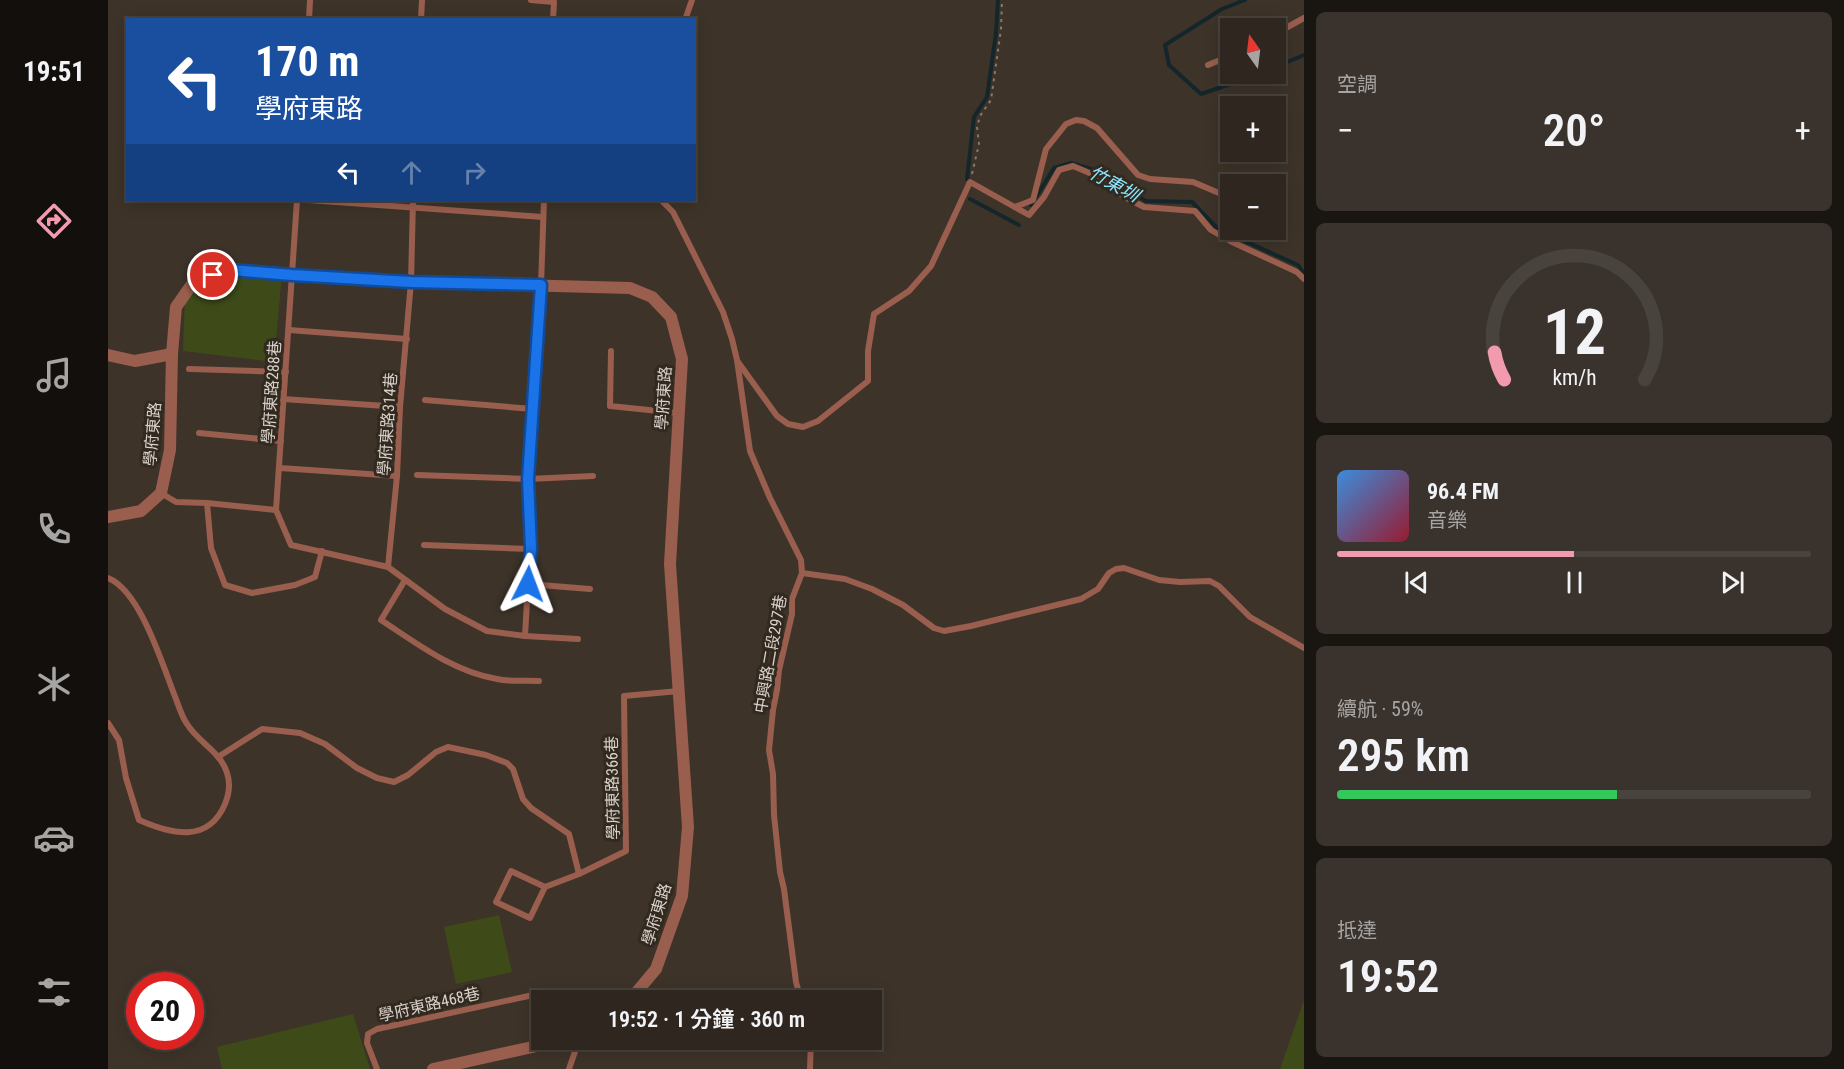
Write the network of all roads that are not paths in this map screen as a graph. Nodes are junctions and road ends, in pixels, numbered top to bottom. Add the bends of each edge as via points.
1 (310, 0) edge
2 (422, 0) edge
3 (531, 0) edge
4 (692, 0) edge
5 (309, 18) edge
6 (421, 18) edge
7 (553, 18) edge
8 (686, 18) edge
9 (1304, 18) edge
10 (1286, 28) edge
11 (1220, 60) edge
12 (1208, 65) dead end
13 (1220, 194) edge
14 (297, 201) edge
15 (343, 201) edge
16 (544, 201) edge
17 (662, 201) edge
18 (412, 203) edge
19 (1015, 207) junction
20 (543, 217) junction
21 (292, 275) junction
22 (1304, 279) edge
23 (411, 282) junction
24 (541, 285) junction
25 (289, 330) junction
26 (407, 339) junction
27 (611, 351) dead end
28 (172, 354) junction
29 (108, 355) edge
30 (737, 360) junction
31 (189, 369) dead end
32 (286, 372) junction
33 (283, 399) junction
34 (425, 400) dead end
35 (400, 407) junction
36 (533, 409) junction
37 (678, 413) junction
38 (199, 433) dead end
39 (281, 441) junction
40 (280, 468) junction
41 (417, 475) dead end
42 (398, 476) junction
43 (593, 476) dead end
44 (528, 479) junction
45 (161, 493) junction
46 (207, 503) junction
47 (276, 510) junction
48 (108, 517) edge
49 (424, 545) dead end
50 (531, 549) junction
51 (322, 551) junction
52 (388, 567) junction
53 (802, 573) junction
54 (108, 578) edge
55 (405, 580) junction
56 (528, 584) junction
57 (590, 589) dead end
58 (525, 636) junction
59 (578, 639) dead end
60 (1304, 648) edge
61 (539, 681) dead end
62 (679, 691) junction
63 (108, 723) edge
64 (218, 757) junction
65 (579, 874) junction
66 (545, 887) junction
67 (638, 990) edge
68 (798, 990) edge
69 (531, 995) edge
70 (531, 1047) edge
71 (575, 1050) edge
72 (811, 1050) edge
73 (377, 1069) edge
74 (433, 1069) edge
75 (568, 1069) edge
76 (810, 1069) edge

1 - 5 lane
2 - 6 lane
3 - 7 lane via 554,2
4 - 8 lane
9 - 10 lane
11 - 12 lane
13 - 19 lane via 1193,182 1138,175 1097,128 1076,120 1066,123 1046,149 1033,200
14 - 21 lane, 學府東路288巷
15 - 18 lane
16 - 20 lane
17 - 30 lane via 673,212 711,285
18 - 20 lane
18 - 23 lane, 學府東路314巷
19 - 22 lane via 1029,215 1059,170 1073,166 1144,207 1195,211 1210,230
19 - 30 lane via 970,182 931,266 909,291 874,314 868,381 818,421 803,427 788,424 777,416
20 - 24 lane
21 - 23 street, 學府東路
21 - 25 lane, 學府東路288巷
21 - 28 street, 學府東路 via 231,270 195,280 176,308
23 - 24 street, 學府東路
23 - 26 lane, 學府東路314巷
24 - 36 lane
24 - 37 street, 學府東路 via 630,288 652,297 671,317 682,359
25 - 26 lane
25 - 32 lane, 學府東路288巷
26 - 35 lane, 學府東路314巷
27 - 37 lane via 610,406
28 - 29 street via 135,361
28 - 45 street, 學府東路 via 170,450
30 - 53 lane via 750,452 801,560
31 - 32 lane
32 - 33 lane, 學府東路288巷
33 - 35 lane
33 - 39 lane, 學府東路288巷
34 - 36 lane
35 - 42 lane, 學府東路314巷
36 - 44 lane
37 - 62 street, 學府東路 via 670,564
38 - 39 lane
39 - 40 lane, 學府東路288巷
40 - 42 lane
40 - 47 lane, 學府東路288巷
41 - 44 lane
42 - 52 lane, 學府東路314巷
43 - 44 lane
44 - 50 lane
45 - 46 lane via 176,502
45 - 48 street via 141,511
46 - 47 lane
46 - 51 lane via 211,548 225,585 252,593 295,585 315,577
47 - 51 lane via 291,545
49 - 50 lane
50 - 56 lane
51 - 52 lane
52 - 55 lane
53 - 60 lane via 845,579 872,589 944,631 1081,599 1098,590 1109,573 1124,568 1159,580 1210,581 1250,617
53 - 68 lane, 中興路二段297巷 via 792,599 772,710 769,750 780,872
54 - 64 lane via 126,591 144,619 186,724
55 - 58 lane via 445,609 487,631
55 - 61 lane via 381,620 462,669 497,679
56 - 57 lane
56 - 58 lane
58 - 59 lane
62 - 65 lane, 學府東路366巷 via 624,696 626,851
62 - 67 street, 學府東路 via 688,827 682,896 656,969
63 - 64 lane via 119,740 139,820 157,828 194,832 216,820 229,793 227,773
64 - 65 lane via 262,729 300,733 325,744 357,768 394,782 448,747 486,755 507,763 513,769 523,799 568,834
65 - 66 lane
66 - 66 lane via 511,871 496,902 530,918
69 - 73 lane, 學府東路468巷 via 377,1029 368,1034 367,1043
70 - 74 street
71 - 75 lane
72 - 76 lane

